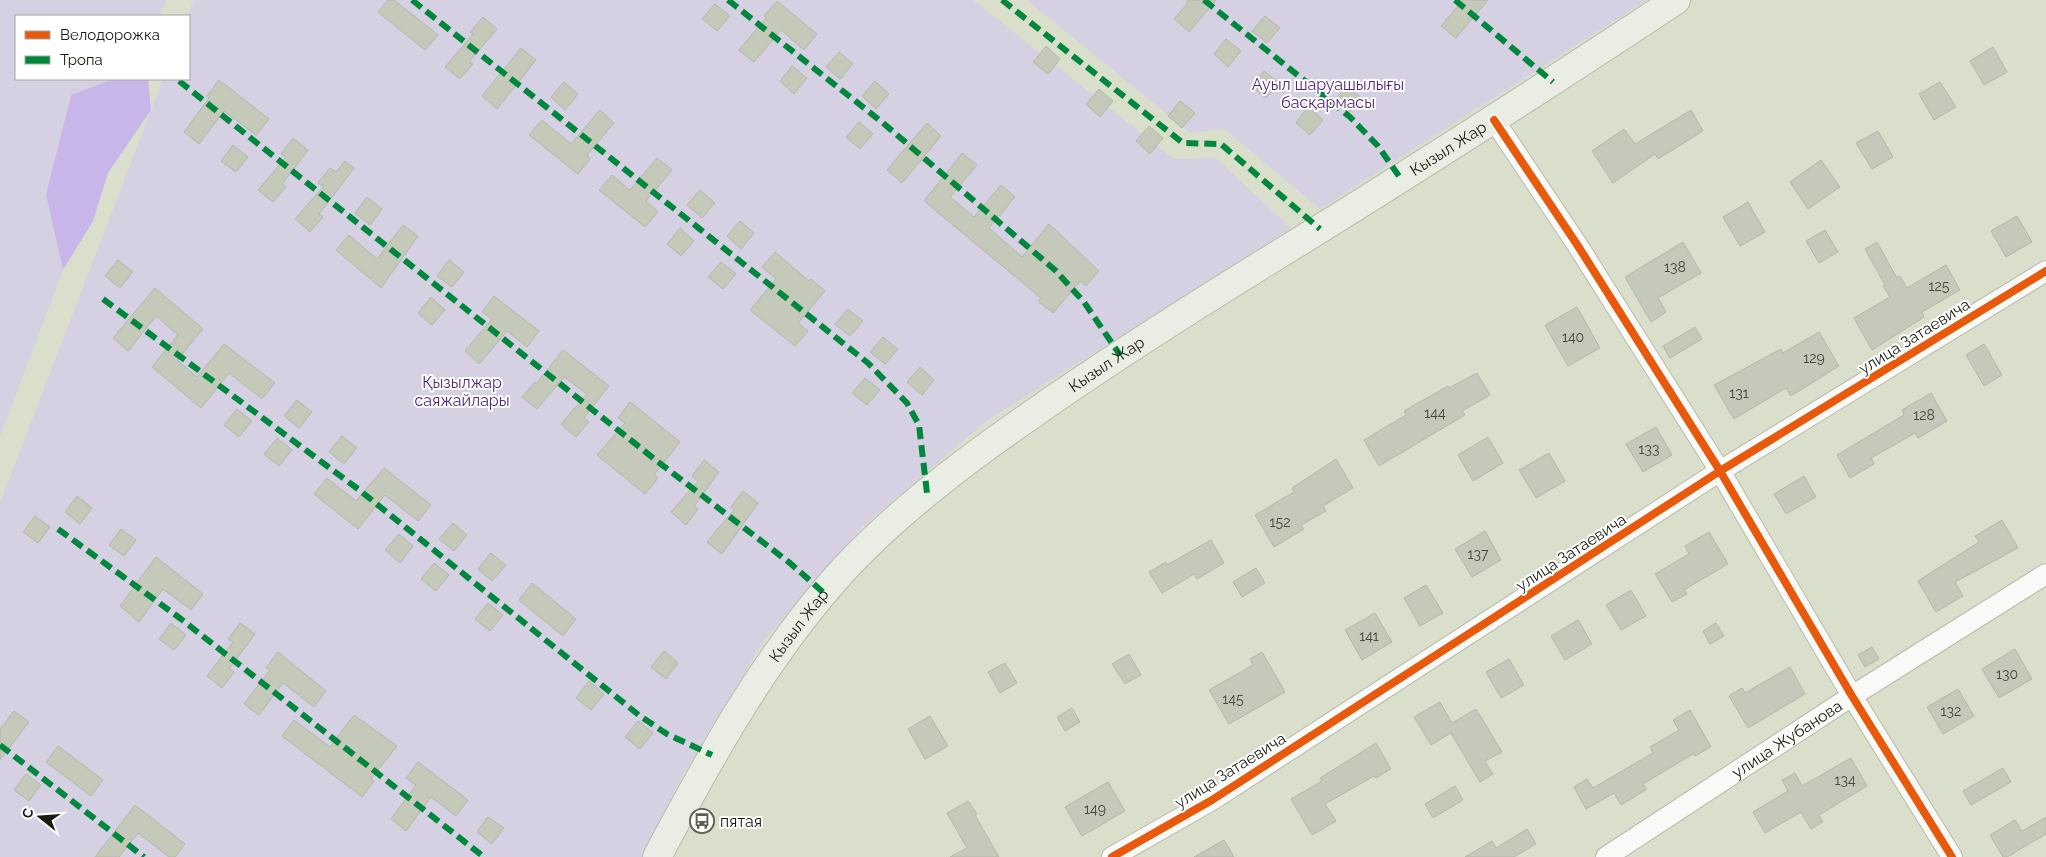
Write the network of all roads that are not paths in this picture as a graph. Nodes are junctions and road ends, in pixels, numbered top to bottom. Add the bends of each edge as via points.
1 (1676, 0) edge
2 (1494, 120) junction
3 (2046, 272) edge
4 (1720, 471) junction
5 (2046, 574) edge
6 (1852, 696) junction
7 (657, 857) edge
8 (1112, 857) edge
9 (1606, 857) edge
10 (1952, 857) edge

1 - 2 main road, Кызыл Жар
2 - 4 street
2 - 7 main road, Кызыл Жар via 1060,394 965,462 888,526 846,567 777,653 732,721
3 - 4 street, улица Затаевича
4 - 6 street
4 - 8 street, улица Затаевича via 1212,800
5 - 6 street, улица Жубанова
6 - 9 street, улица Жубанова
6 - 10 street

